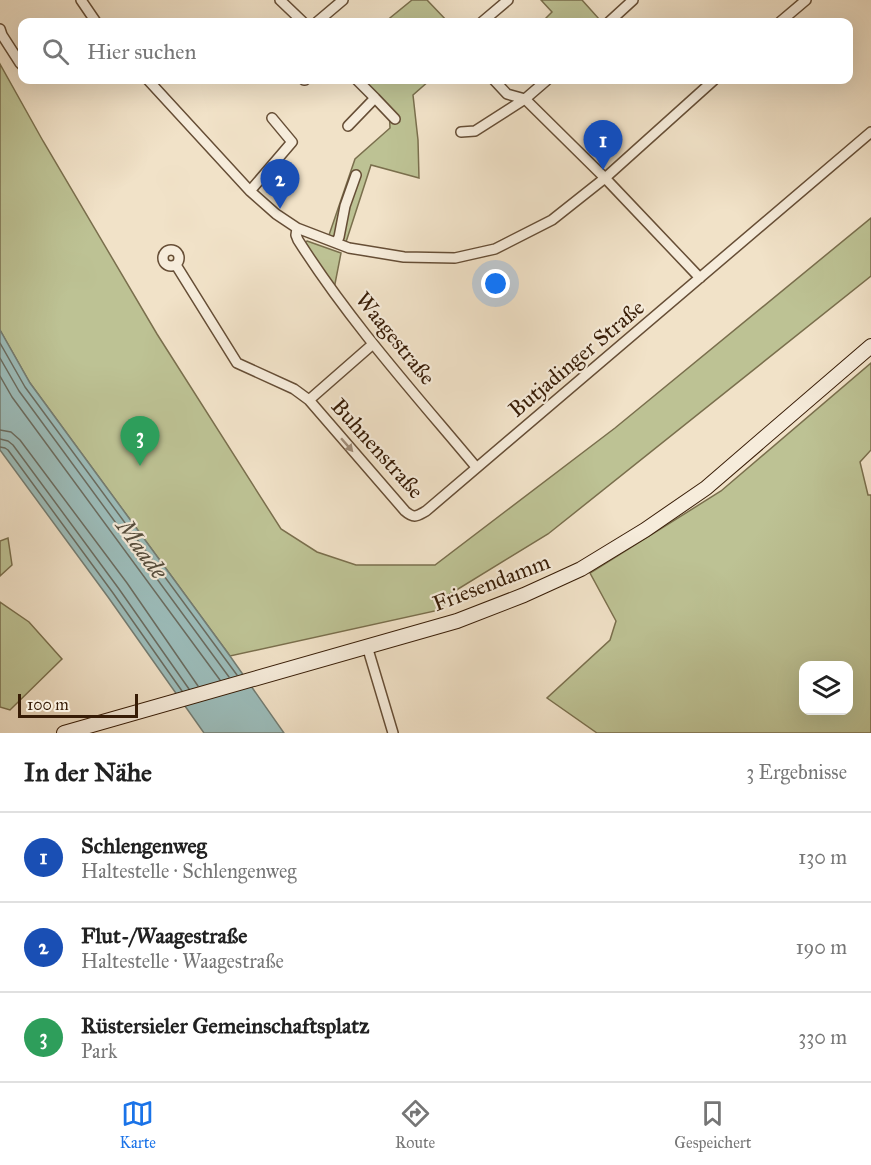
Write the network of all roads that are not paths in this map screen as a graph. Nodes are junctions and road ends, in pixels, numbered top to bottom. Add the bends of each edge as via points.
1 (81, 0) edge
2 (280, 0) edge
3 (343, 0) edge
4 (508, 0) edge
5 (633, 0) edge
6 (806, 0) edge
7 (622, 4) edge
8 (92, 18) edge
9 (299, 18) edge
10 (322, 18) edge
11 (487, 18) edge
12 (612, 18) edge
13 (785, 18) edge
14 (0, 29) edge
15 (18, 60) edge
16 (152, 84) edge
17 (361, 84) edge
18 (498, 84) edge
19 (542, 84) edge
20 (710, 84) edge
21 (375, 98) junction
22 (525, 99) junction
23 (272, 118) dead end
24 (395, 119) dead end
25 (348, 126) dead end
26 (461, 132) dead end
27 (871, 132) edge
28 (356, 175) dead end
29 (605, 178) junction
30 (250, 191) junction
31 (297, 228) junction
32 (336, 243) junction
33 (176, 265) dead end
34 (700, 278) junction
35 (374, 344) junction
36 (871, 346) edge
37 (309, 400) junction
38 (476, 467) junction
39 (367, 646) junction
40 (64, 733) edge
41 (393, 733) edge

1 - 8 street
2 - 9 street
3 - 10 street
4 - 11 street
5 - 7 street
6 - 13 street
7 - 12 street
14 - 15 street
16 - 30 street
17 - 21 street
18 - 22 street via 507,94
19 - 22 street
20 - 29 street
21 - 24 street
21 - 25 street
22 - 26 street via 475,130
22 - 29 street
23 - 30 street via 292,142
27 - 34 street, Butjadinger Straße
28 - 32 street
29 - 32 street via 552,220 495,249 455,258 404,257
29 - 34 street
30 - 31 street
31 - 32 street
31 - 35 street, Waagestraße via 298,240 322,278
33 - 37 street, Buhnenstraße via 237,363
34 - 38 street, Butjadinger Straße
35 - 37 street, Buhnenstraße
35 - 38 street, Waagestraße
36 - 39 main road, Friesendamm via 708,486 581,569 457,621
37 -> 38 street, Buhnenstraße via 411,516 426,511
39 - 40 main road, Friesendamm
39 - 41 street

